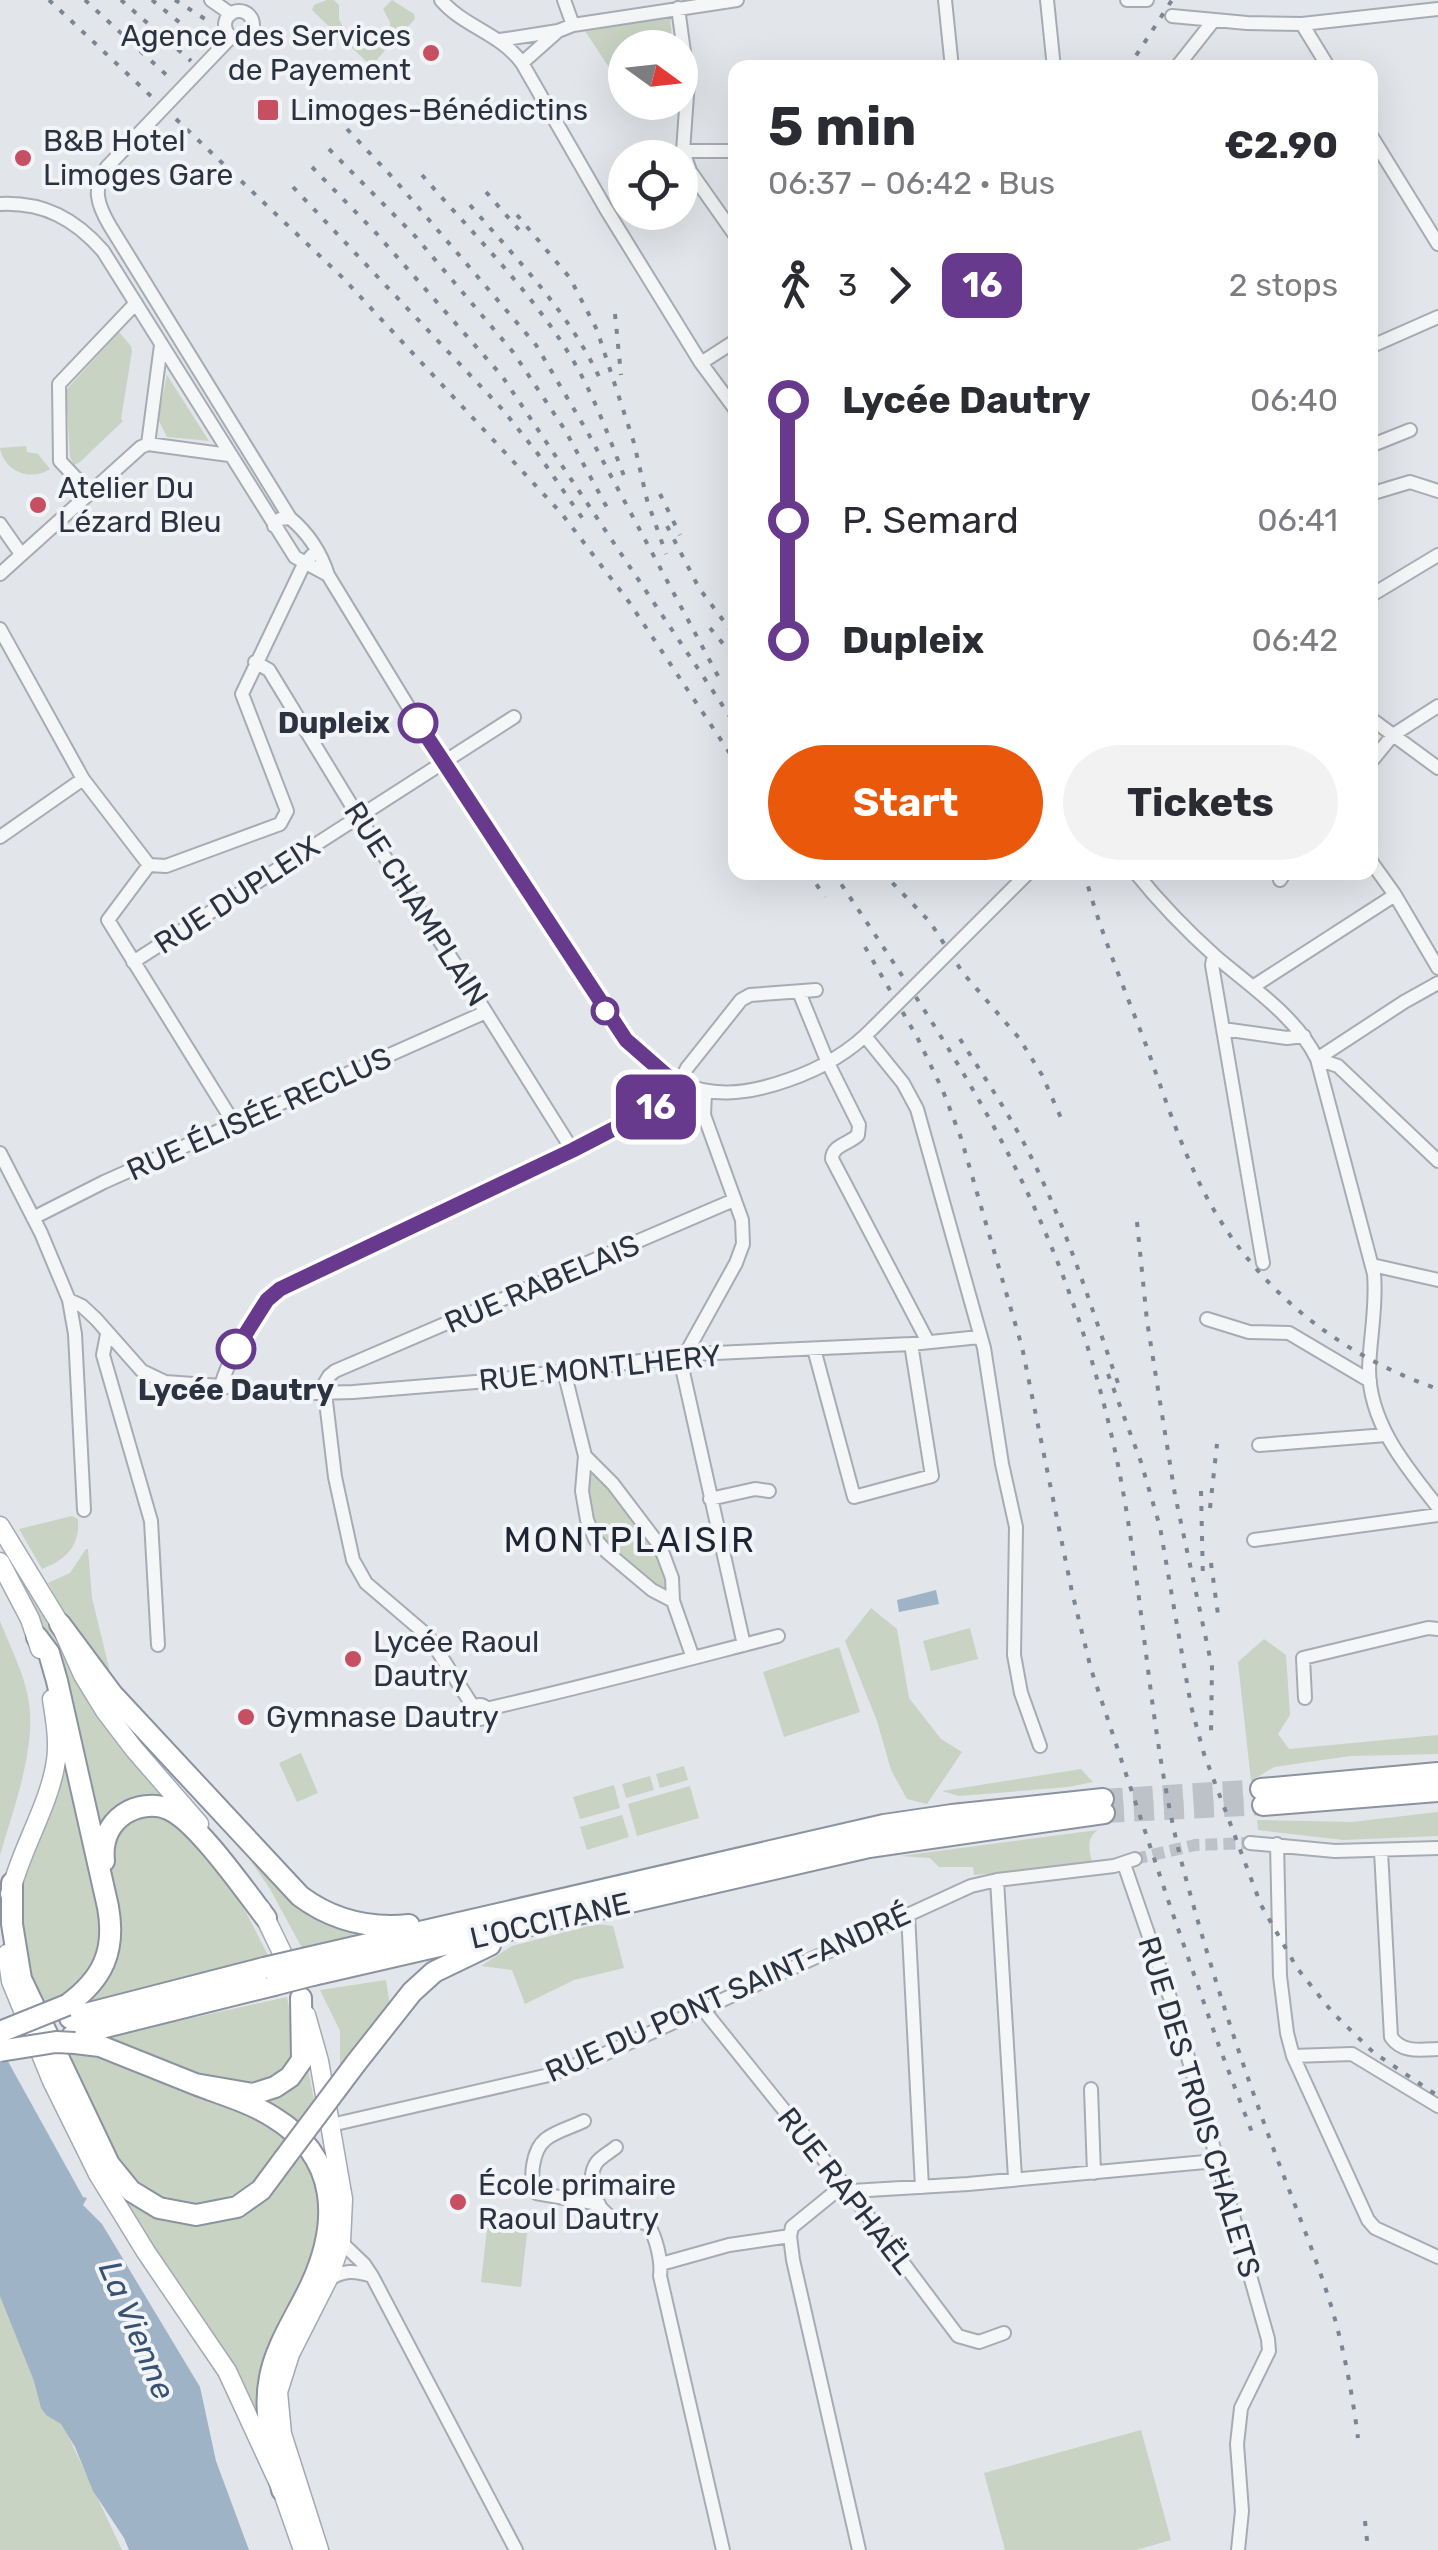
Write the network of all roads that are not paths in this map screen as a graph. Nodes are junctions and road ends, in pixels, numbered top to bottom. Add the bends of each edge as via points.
1 (211, 0) edge
2 (441, 0) edge
3 (564, 0) edge
4 (737, 0) edge
5 (945, 0) edge
6 (1046, 0) edge
7 (1127, 0) edge
8 (1147, 0) edge
9 (723, 1) edge
10 (678, 8) junction
11 (1438, 9) edge
12 (231, 14) junction
13 (1172, 16) dead end
14 (1214, 20) junction
15 (1302, 24) junction
16 (572, 25) junction
17 (558, 31) junction
18 (231, 37) junction
19 (500, 40) junction
20 (951, 60) edge
21 (1053, 60) edge
22 (1182, 60) edge
23 (1324, 60) edge
24 (522, 63) junction
25 (684, 140) edge
26 (1378, 147) edge
27 (698, 150) edge
28 (728, 151) edge
29 (698, 182) edge
30 (0, 204) edge
31 (728, 225) edge
32 (1438, 244) edge
33 (136, 303) junction
34 (1438, 317) edge
35 (1378, 343) edge
36 (161, 345) junction
37 (728, 345) edge
38 (701, 362) junction
39 (728, 399) edge
40 (1410, 430) dead end
41 (1378, 443) edge
42 (148, 444) junction
43 (229, 455) junction
44 (1378, 492) edge
45 (1438, 492) edge
46 (90, 494) junction
47 (290, 518) junction
48 (0, 524) edge
49 (274, 526) junction
50 (316, 552) junction
51 (22, 554) junction
52 (1438, 555) edge
53 (304, 564) junction
54 (0, 574) edge
55 (328, 575) junction
56 (1378, 591) edge
57 (0, 629) edge
58 (255, 662) junction
59 (1438, 706) edge
60 (514, 717) dead end
61 (1378, 724) edge
62 (1393, 735) junction
63 (1378, 753) edge
64 (442, 762) junction
65 (1438, 768) edge
66 (83, 778) junction
67 (358, 816) junction
68 (0, 837) edge
69 (148, 864) junction
70 (1378, 871) edge
71 (1021, 880) edge
72 (1142, 880) edge
73 (1396, 896) junction
74 (1214, 955) junction
75 (133, 962) junction
76 (1438, 968) edge
77 (1438, 983) edge
78 (1254, 986) junction
79 (816, 990) dead end
80 (799, 992) junction
81 (486, 1012) junction
82 (1223, 1029) junction
83 (869, 1032) junction
84 (1304, 1036) junction
85 (1317, 1059) junction
86 (828, 1063) junction
87 (683, 1085) junction
88 (705, 1092) junction
89 (235, 1125) junction
90 (573, 1150) junction
91 (0, 1153) edge
92 (1438, 1160) edge
93 (734, 1200) junction
94 (33, 1218) junction
95 (1263, 1263) dead end
96 (1372, 1264) junction
97 (1438, 1280) edge
98 (69, 1300) junction
99 (1207, 1319) dead end
100 (108, 1334) junction
101 (980, 1337) junction
102 (928, 1342) junction
103 (910, 1344) junction
104 (814, 1349) junction
105 (685, 1355) junction
106 (349, 1366) junction
107 (564, 1372) junction
108 (1370, 1382) junction
109 (221, 1386) junction
110 (354, 1392) junction
111 (322, 1393) junction
112 (1386, 1435) junction
113 (1259, 1446) dead end
114 (585, 1456) junction
115 (769, 1492) dead end
116 (710, 1499) junction
117 (1438, 1507) edge
118 (84, 1510) dead end
119 (1438, 1515) edge
120 (0, 1526) edge
121 (1254, 1540) dead end
122 (4, 1569) edge
123 (673, 1601) junction
124 (60, 1624) junction
125 (1438, 1629) edge
126 (37, 1636) junction
127 (778, 1636) dead end
128 (158, 1645) dead end
129 (744, 1645) junction
130 (693, 1658) junction
131 (1305, 1698) dead end
132 (1040, 1746) dead end
133 (1438, 1773) edge
134 (1438, 1792) edge
135 (1250, 1843) tunnel mouth
136 (1276, 1844) junction
137 (1438, 1848) edge
138 (1382, 1851) junction
139 (1130, 1862) joint
140 (997, 1880) junction
141 (12, 1883) junction
142 (104, 1888) junction
143 (505, 1912) junction
144 (908, 1914) junction
145 (570, 1917) junction
146 (266, 1918) junction
147 (310, 1967) junction
148 (301, 1998) junction
149 (702, 2008) junction
150 (71, 2025) junction
151 (0, 2032) edge
152 (1438, 2049) edge
153 (0, 2051) edge
154 (1294, 2056) junction
155 (195, 2084) junction
156 (1090, 2090) dead end
157 (1438, 2106) edge
158 (584, 2121) dead end
159 (331, 2125) junction
160 (616, 2147) dead end
161 (1216, 2161) junction
162 (1094, 2172) junction
163 (1015, 2178) junction
164 (922, 2187) junction
165 (849, 2192) junction
166 (599, 2204) junction
167 (790, 2236) junction
168 (341, 2242) junction
169 (1438, 2257) edge
170 (662, 2264) junction
171 (372, 2276) junction
172 (328, 2280) junction
173 (1004, 2334) dead end
174 (282, 2490) junction
175 (303, 2550) edge
176 (320, 2550) edge
177 (516, 2550) edge
178 (723, 2550) edge
179 (859, 2550) edge
180 (1238, 2550) edge

1 - 12 street
2 - 19 street
3 - 16 street
4 - 9 street
5 - 20 street
6 - 21 street
7 - 8 street
9 - 10 street
10 - 16 street
10 - 25 street via 688,81
11 - 15 street
12 - 18 street via 225,26
12 - 18 street via 245,12 253,26 246,37
13 - 14 street
14 - 15 street
14 - 22 street
15 - 23 street
16 - 17 street
17 - 19 street
17 - 24 street
18 - 47 street via 102,172 97,204
19 - 24 street
24 - 38 street
26 - 32 street
27 - 28 street
29 - 31 street
30 - 33 street via 38,208 74,223 103,251
33 - 36 street
33 - 46 street via 59,384 60,461
34 - 35 street
36 - 42 street
36 - 43 street
37 - 38 street
38 - 39 street
40 - 41 street
42 - 43 street
42 - 46 street
43 - 49 street
44 - 45 street via 1410,482
46 - 51 street
47 - 49 street
47 - 50 street
48 - 51 street
49 - 53 street
50 - 53 street
50 - 55 street
51 - 54 street
52 - 56 street
53 - 55 street
53 - 58 street
55 - 64 street
57 - 66 street
58 - 67 street, RUE CHAMPLAIN via 270,670
58 - 69 street via 242,694 287,811 280,824 166,866
59 - 62 street
60 - 64 street, RUE DUPLEIX
61 - 62 street
62 - 63 street
62 - 65 street
64 - 67 street, RUE DUPLEIX
64 - 87 street via 626,1040
66 - 68 street
66 - 69 street
67 - 75 street, RUE DUPLEIX
67 - 81 street, RUE CHAMPLAIN
69 - 75 street via 108,920
70 - 73 street
71 - 83 street, bridge
72 - 74 street
73 - 76 street
73 - 78 street
74 - 78 street
74 - 82 street
75 - 89 street
77 - 85 street
78 - 84 street
79 - 80 street
80 - 86 street
80 - 87 street via 741,1000 688,1068
81 - 89 street, RUE ÉLISÉE RECLUS
81 - 90 street, RUE CHAMPLAIN
82 - 84 street
82 - 95 street
83 - 86 street
83 - 101 street via 917,1109
84 - 85 street
85 - 92 street via 1338,1066
85 - 96 street
86 - 88 street via 750,1092
86 - 102 street via 860,1130 832,1159
87 - 88 street
87 - 90 street via 681,1094
88 - 93 street via 704,1115
89 - 94 street, RUE ÉLISÉE RECLUS
90 - 109 street via 280,1289 237,1348
91 - 94 street
93 - 105 street via 743,1244
93 - 106 street, RUE RABELAIS
94 - 98 street
96 - 97 street
96 - 108 street
98 - 100 street, RUE MONTLHERY
98 - 118 street
99 - 108 street via 1242,1330 1290,1333
100 - 109 street, RUE MONTLHERY via 142,1372 165,1382
100 - 128 street via 102,1354 152,1521
101 - 102 street, RUE MONTLHERY
101 - 132 street via 1016,1528 1014,1655
102 - 103 street, RUE MONTLHERY
103 - 104 street, RUE MONTLHERY
103 - 104 street via 932,1476 854,1497
104 - 105 street, RUE MONTLHERY
105 - 107 street, RUE MONTLHERY
105 - 116 street
106 - 110 street
106 - 111 street, RUE RABELAIS via 328,1376
107 - 110 street, RUE MONTLHERY
107 - 114 street
108 - 112 street
109 - 111 street, RUE MONTLHERY
110 - 111 street, RUE MONTLHERY
111 - 130 street via 352,1560 366,1583 428,1636 480,1709
112 - 113 street
112 - 117 street
114 - 123 street via 660,1546
114 - 123 street via 582,1491 596,1538
115 - 116 street
116 - 129 street
119 - 121 street
120 - 124 main road
122 - 126 main road
123 - 130 street
124 - 143 highway via 112,1694 308,1902 345,1920 386,1926
124 - 146 main road via 104,1711 219,1846
125 - 131 street via 1303,1658
126 - 141 main road via 55,1718 56,1759
126 - 142 highway via 57,1681
127 - 129 street
129 - 130 street
133 - 134 highway via 1262,1797
135 - 136 street
136 - 138 street
136 - 154 street via 1281,1995
137 - 138 street
138 - 152 street via 1391,2036 1405,2049
139 - 140 street, RUE DU PONT SAINT-ANDRÉ
139 - 161 street, RUE DES TROIS CHALETS
140 - 144 street, RUE DU PONT SAINT-ANDRÉ
140 - 163 street
141 - 145 highway, bridge via 21,1979 109,2164 160,2208 196,2214 237,2207 261,2190 434,1972
141 - 174 main road via 3,1923 11,1981 52,2081 98,2174 227,2371
142 - 146 highway via 110,1828 133,1809 158,1806 189,1824
142 - 150 highway via 111,1931 107,1959
143 - 145 highway, L'OCCITANE via 884,1825 1104,1806 869,1847
143 - 147 highway, L'OCCITANE
144 - 149 street, RUE DU PONT SAINT-ANDRÉ
144 - 164 street
145 - 147 highway, L'OCCITANE
146 - 148 main road
147 - 150 highway, L'OCCITANE, bridge
148 - 155 highway via 302,2060 290,2077 253,2094
148 - 159 main road
149 - 159 street, RUE DU PONT SAINT-ANDRÉ via 549,2075
149 - 165 street, RUE RAPHAËL
150 - 151 highway, bridge
150 - 153 highway, bridge via 56,2042
150 - 155 highway via 100,2046
154 - 157 street via 1352,2054
154 - 169 street via 1368,2220
155 - 174 highway via 292,2130 313,2155 330,2200 323,2256 270,2374 266,2409
156 - 162 street
158 - 166 street via 544,2140 531,2183 536,2194
159 - 168 main road via 343,2200
160 - 166 street via 592,2175
161 - 162 street
161 - 180 street, RUE DES TROIS CHALETS via 1269,2351 1241,2408
162 - 163 street
163 - 164 street
164 - 165 street
165 - 167 street via 835,2192 792,2227
165 - 173 street, RUE RAPHAËL via 958,2336 979,2342
166 - 170 street via 609,2216 647,2223
167 - 170 street
167 - 179 street
168 - 171 street
168 - 172 main road
170 - 178 street
171 - 172 street via 339,2272
171 - 177 street
172 - 176 main road via 278,2392 282,2434
174 - 175 main road

